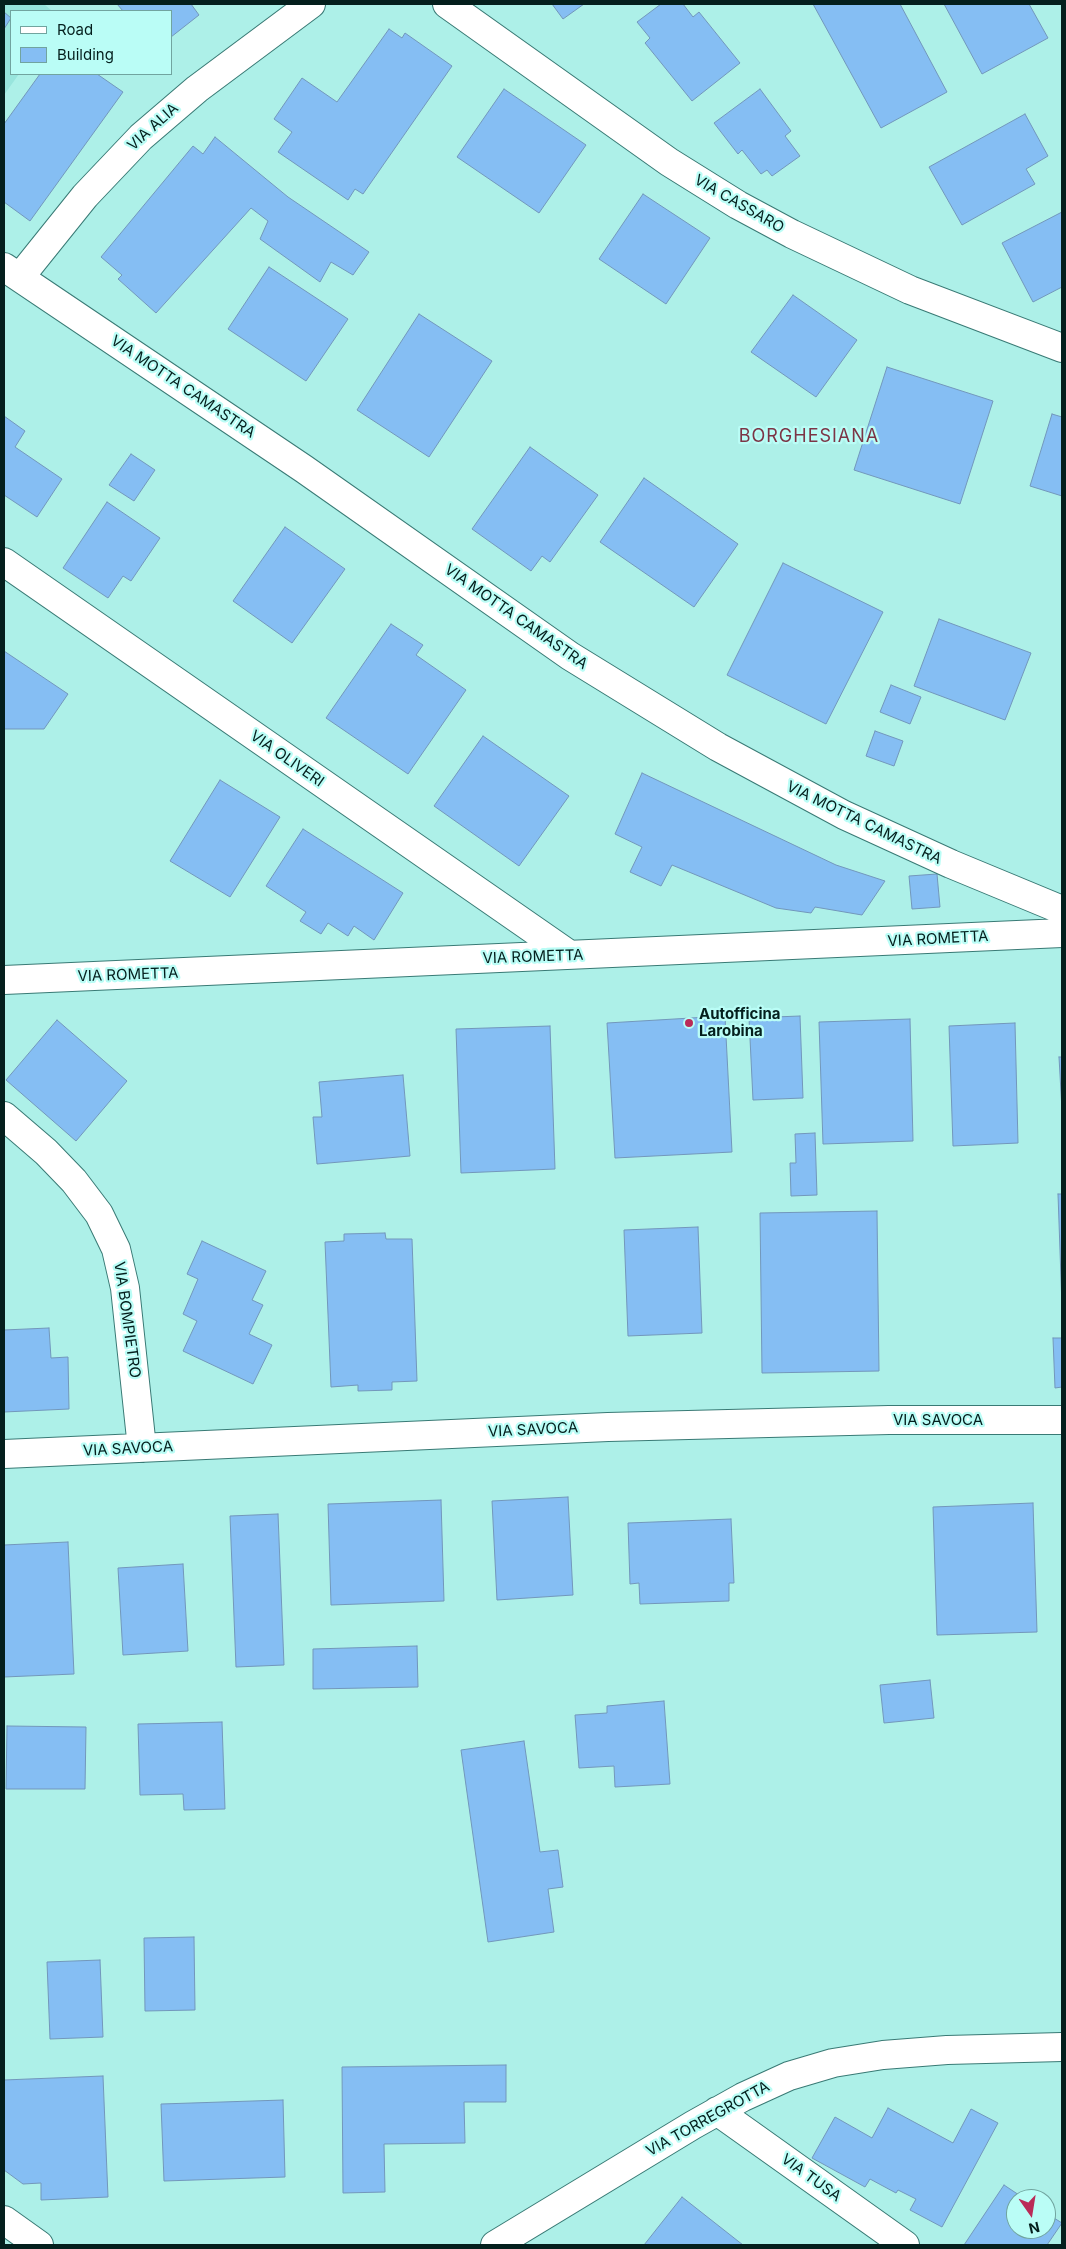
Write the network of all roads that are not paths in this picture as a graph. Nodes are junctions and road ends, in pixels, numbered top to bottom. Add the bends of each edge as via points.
1 (311, 4) edge
2 (447, 4) edge
3 (12, 272) edge
4 (1062, 348) edge
5 (4, 562) edge
6 (1062, 910) edge
7 (1062, 933) edge
8 (570, 955) junction
9 (4, 980) edge
10 (4, 1116) edge
11 (1062, 1420) edge
12 (142, 1448) junction
13 (4, 1454) edge
14 (1062, 2047) edge
15 (717, 2111) junction
16 (4, 2220) edge
17 (39, 2245) edge
18 (495, 2245) edge
19 (905, 2245) edge

1 - 3 street, VIA ALIA via 197,89 141,137
2 - 4 street, VIA CASSARO via 669,162 738,205 910,290
3 - 6 street, VIA MOTTA CAMASTRA via 304,469 570,656 711,743 844,816
5 - 8 street, VIA OLIVERI
7 - 8 street, VIA ROMETTA
8 - 9 street, VIA ROMETTA
10 - 12 street, VIA BOMPIETRO via 74,1181 99,1214 116,1249 125,1288
11 - 12 street, VIA SAVOCA via 889,1420 648,1426
12 - 13 street, VIA SAVOCA
14 - 15 street, VIA TORREGROTTA via 947,2050 856,2058 790,2076
15 - 18 street, VIA TORREGROTTA
15 - 19 street, VIA TUSA
16 - 17 street

